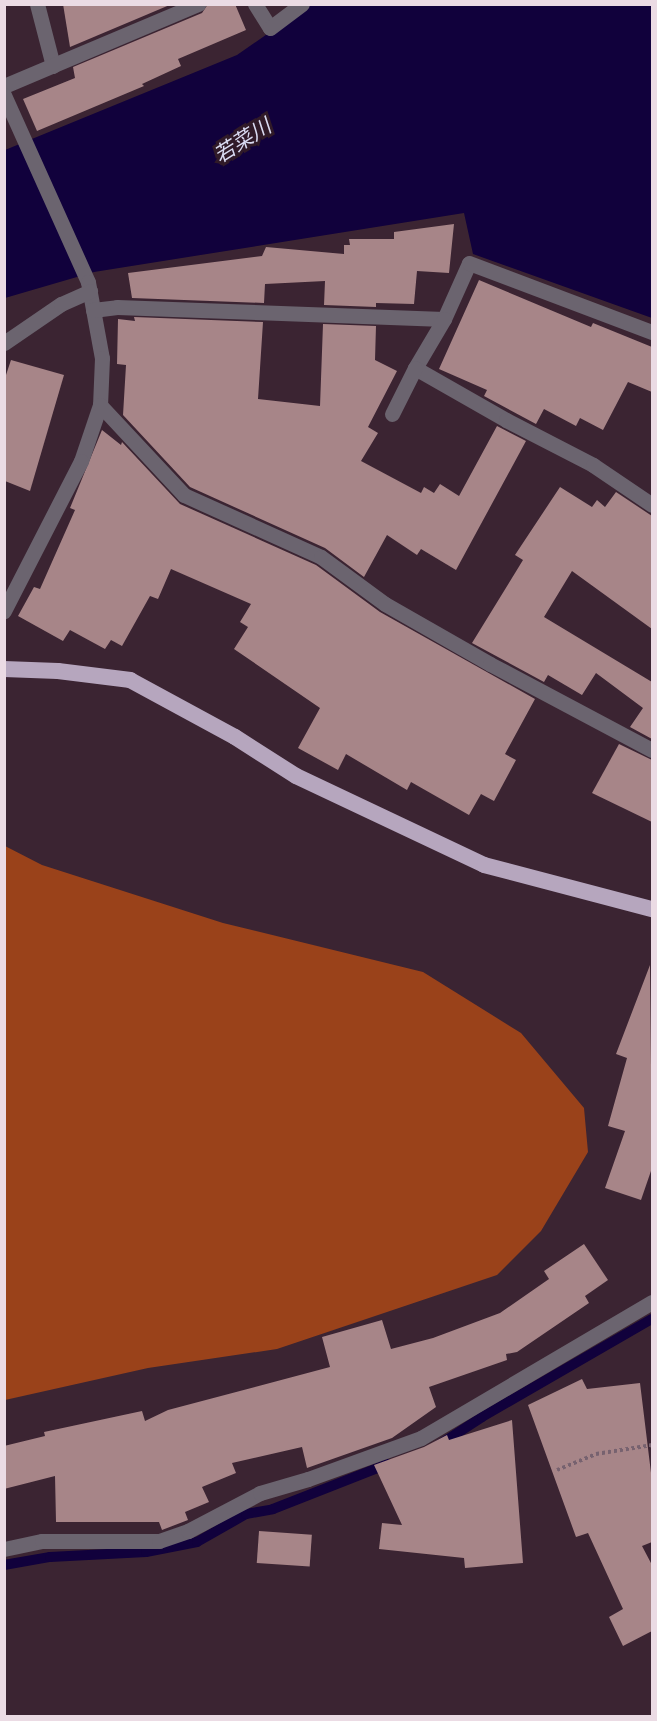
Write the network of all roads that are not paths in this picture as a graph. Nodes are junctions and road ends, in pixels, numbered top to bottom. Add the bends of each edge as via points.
1 (37, 4) edge
2 (198, 4) edge
3 (255, 4) edge
4 (302, 4) edge
5 (52, 66) junction
6 (4, 86) edge
7 (4, 95) edge
8 (89, 286) junction
9 (93, 310) junction
10 (444, 320) junction
11 (652, 332) edge
12 (4, 343) edge
13 (415, 368) junction
14 (99, 405) junction
15 (392, 414) dead end
16 (652, 505) edge
17 (4, 611) edge
18 (4, 669) edge
19 (652, 750) edge
20 (652, 909) edge
21 (652, 1302) edge
22 (4, 1549) edge

1 - 5 street
2 - 5 street
3 - 4 street via 270,28
5 - 6 street
7 - 8 street
8 - 9 street
8 - 12 street
9 - 10 street via 117,307
9 - 14 street via 102,358
10 - 11 street via 469,264
10 - 13 street
13 - 15 street
13 - 16 street via 593,465
14 - 17 street via 70,485
14 - 19 street via 184,495 321,557 385,604
18 - 20 highway via 130,680 235,737 296,776 484,865
21 - 22 street via 421,1438 260,1493 188,1531 159,1541 42,1541

